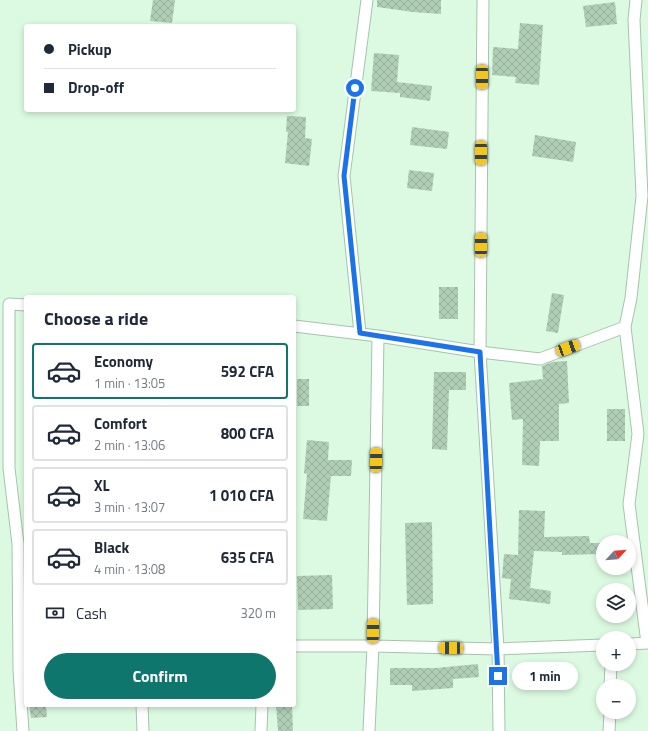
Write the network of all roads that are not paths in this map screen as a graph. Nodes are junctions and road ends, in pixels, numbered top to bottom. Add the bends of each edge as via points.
1 (367, 0) edge
2 (483, 0) edge
3 (636, 0) edge
4 (24, 305) edge
5 (296, 326) edge
6 (625, 327) junction
7 (360, 333) junction
8 (378, 336) junction
9 (480, 352) junction
10 (647, 643) edge
11 (636, 644) edge
12 (596, 645) edge
13 (296, 646) edge
14 (372, 646) junction
15 (498, 649) junction
16 (23, 669) edge
17 (142, 707) edge
18 (262, 707) edge
19 (610, 719) edge
20 (23, 731) edge
21 (143, 731) edge
22 (261, 731) edge
23 (369, 731) edge
24 (499, 731) edge
25 (609, 731) edge

1 - 7 street via 344,176
2 - 9 street
3 - 6 street via 634,20 642,196 631,298
4 - 16 street via 9,304 9,468 18,544
5 - 7 street
6 - 9 street via 540,359
6 - 10 street via 638,434 629,504
7 - 8 street
8 - 9 street
8 - 14 street
9 - 15 street
10 - 11 street
12 - 15 street
13 - 14 street
14 - 15 street
14 - 23 street
15 - 24 street
16 - 20 street
17 - 21 street
18 - 22 street
19 - 25 street

